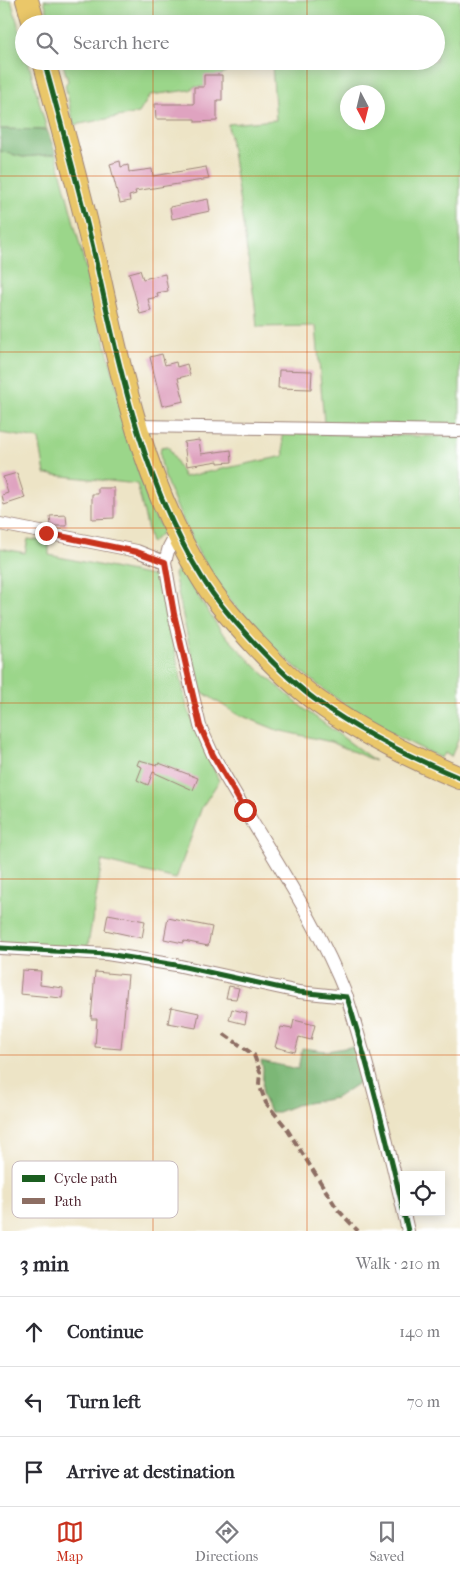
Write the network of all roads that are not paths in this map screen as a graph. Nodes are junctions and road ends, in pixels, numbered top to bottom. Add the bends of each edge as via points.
1 (27, 0) edge
2 (31, 15) edge
3 (46, 70) edge
4 (137, 426) junction
5 (460, 431) edge
6 (0, 524) edge
7 (177, 532) junction
8 (165, 562) junction
9 (460, 778) edge
10 (0, 948) edge
11 (347, 997) junction
12 (408, 1231) edge

1 - 2 highway
3 - 4 highway
4 - 5 street
4 - 7 highway via 162,501
6 - 8 street via 137,552
7 - 8 street
7 - 9 highway via 202,578 234,621 272,662 316,700 378,740
8 - 11 street via 200,726 217,762 309,916
10 - 11 street via 107,954 176,965 299,992
11 - 12 street via 366,1057

